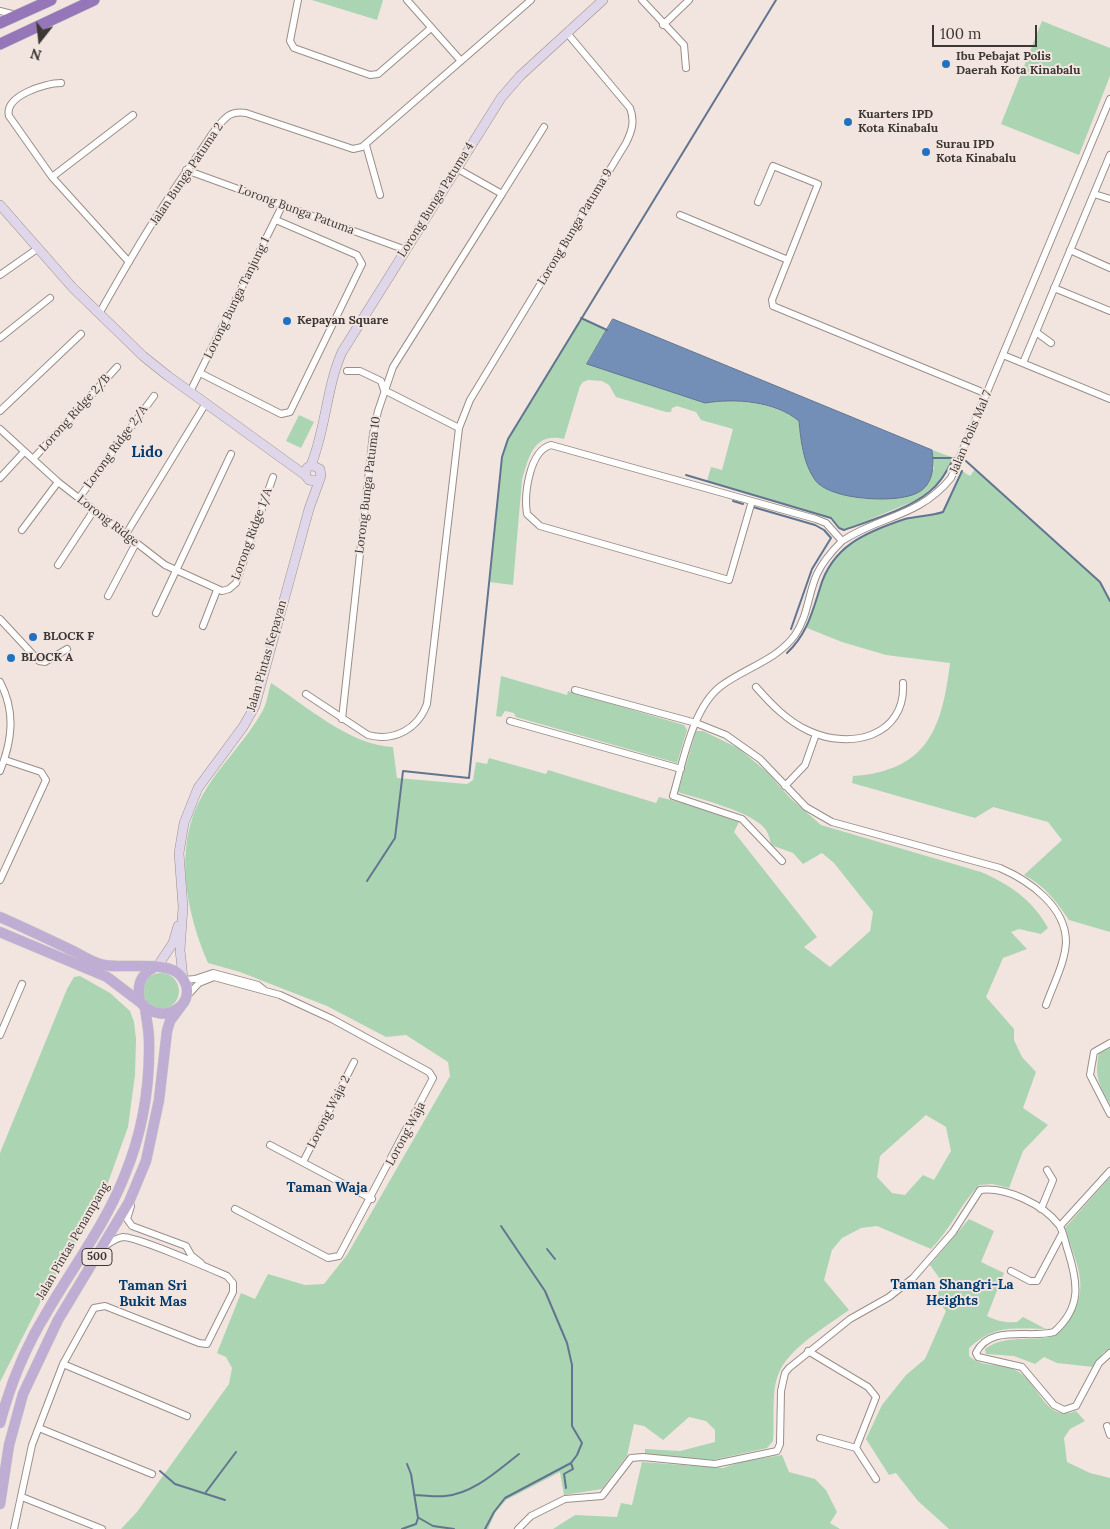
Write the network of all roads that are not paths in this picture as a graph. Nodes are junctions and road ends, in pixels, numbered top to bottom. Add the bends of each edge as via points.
1 (51, 0) edge
2 (94, 0) edge
3 (298, 0) edge
4 (407, 0) edge
5 (531, 0) edge
6 (604, 0) edge
7 (642, 0) edge
8 (689, 0) edge
9 (0, 11) edge
10 (17, 15) junction
11 (0, 23) edge
12 (663, 25) junction
13 (431, 28) junction
14 (567, 33) junction
15 (1, 41) edge
16 (461, 61) junction
17 (686, 68) dead end
18 (61, 82) dead end
19 (1110, 99) edge
20 (133, 115) dead end
21 (544, 127) dead end
22 (366, 145) junction
23 (1110, 155) edge
24 (456, 168) junction
25 (186, 170) junction
26 (52, 177) junction
27 (502, 194) junction
28 (1094, 194) junction
29 (380, 195) dead end
30 (1110, 199) edge
31 (758, 202) dead end
32 (284, 204) junction
33 (0, 205) edge
34 (680, 215) dead end
35 (276, 220) junction
36 (37, 250) junction
37 (406, 250) junction
38 (1070, 250) junction
39 (788, 260) junction
40 (129, 262) junction
41 (1110, 268) edge
42 (0, 275) edge
43 (1054, 288) junction
44 (50, 298) dead end
45 (1110, 311) edge
46 (99, 314) junction
47 (1036, 332) junction
48 (80, 334) dead end
49 (0, 338) edge
50 (1051, 344) dead end
51 (1003, 355) junction
52 (1023, 363) junction
53 (117, 367) dead end
54 (347, 371) dead end
55 (200, 373) junction
56 (384, 390) junction
57 (190, 392) junction
58 (987, 394) junction
59 (154, 396) dead end
60 (1110, 399) edge
61 (206, 403) junction
62 (0, 411) edge
63 (458, 428) junction
64 (0, 430) edge
65 (322, 433) junction
66 (24, 452) junction
67 (231, 454) dead end
68 (33, 459) junction
69 (308, 471) junction
70 (321, 474) junction
71 (273, 477) dead end
72 (0, 478) edge
73 (58, 482) junction
74 (79, 498) junction
75 (752, 501) junction
76 (309, 509) junction
77 (94, 510) junction
78 (22, 530) dead end
79 (126, 534) junction
80 (842, 541) junction
81 (136, 543) junction
82 (58, 565) dead end
83 (174, 571) junction
84 (229, 589) joint
85 (218, 590) junction
86 (108, 596) dead end
87 (156, 613) dead end
88 (0, 619) edge
89 (203, 626) dead end
90 (67, 649) dead end
91 (0, 682) edge
92 (902, 683) dead end
93 (756, 686) dead end
94 (575, 690) dead end
95 (306, 694) dead end
96 (342, 719) junction
97 (510, 721) dead end
98 (696, 723) junction
99 (816, 734) junction
100 (4, 760) junction
101 (681, 769) junction
102 (0, 771) edge
103 (786, 786) junction
104 (782, 861) dead end
105 (0, 880) edge
106 (183, 907) junction
107 (0, 917) edge
108 (0, 932) edge
109 (155, 967) junction
110 (184, 979) junction
111 (22, 984) dead end
112 (262, 989) junction
113 (183, 1002) junction
114 (142, 1004) junction
115 (1046, 1004) dead end
116 (0, 1035) edge
117 (1110, 1043) edge
118 (354, 1062) dead end
119 (1110, 1114) edge
120 (270, 1145) dead end
121 (303, 1162) junction
122 (1047, 1170) dead end
123 (1110, 1171) edge
124 (372, 1199) junction
125 (129, 1202) junction
126 (235, 1209) dead end
127 (1041, 1209) junction
128 (1060, 1226) junction
129 (135, 1227) junction
130 (1062, 1234) junction
131 (132, 1240) junction
132 (176, 1241) junction
133 (104, 1247) junction
134 (171, 1254) junction
135 (203, 1266) junction
136 (1010, 1271) dead end
137 (808, 1352) junction
138 (1110, 1353) edge
139 (63, 1364) junction
140 (188, 1416) dead end
141 (0, 1423) edge
142 (1108, 1426) dead end
143 (39, 1428) junction
144 (1110, 1435) edge
145 (820, 1438) dead end
146 (856, 1448) junction
147 (152, 1474) dead end
148 (876, 1479) dead end
149 (22, 1497) junction
150 (0, 1504) edge
151 (14, 1529) edge
152 (102, 1529) edge
153 (518, 1529) edge

1 - 10 highway
2 - 15 highway
3 - 13 street via 290,41 294,48 370,75 378,74
4 - 13 street
5 - 16 street
6 - 14 street, Lorong Bunga Patuma 4
7 - 12 street
8 - 12 street
9 - 10 street
10 - 11 highway
12 - 17 street via 684,46
13 - 16 street
14 - 24 street, Lorong Bunga Patuma 4 via 510,85
14 - 63 street, Lorong Bunga Patuma 9 via 630,108 632,127 626,143 470,400
16 - 22 street
18 - 26 street via 37,88 11,103 8,110
19 - 51 street, Jalan Polis Mal 7
20 - 26 street
21 - 27 street, Lorong Bunga Patuma 10
22 - 25 street, Jalan Bunga Patuma 2 via 353,149 237,112 222,122
22 - 29 street
23 - 28 street
24 - 27 street
24 - 37 street, Lorong Bunga Patuma 4
25 - 32 street, Lorong Bunga Patuma
25 - 40 street, Jalan Bunga Patuma 2
26 - 40 street
27 - 56 street, Lorong Bunga Patuma 10 via 393,367
28 - 30 street
28 - 38 street
31 - 39 street via 773,166 818,184
32 - 35 street, Lorong Bunga Tanjung 1
32 - 37 street, Lorong Bunga Patuma
33 - 36 street
34 - 39 street
35 - 55 street, Lorong Bunga Tanjung 1
35 - 55 street via 357,255 361,261 361,267 290,412 283,415
36 - 42 street
36 - 46 street
37 - 65 street, Lorong Bunga Patuma 4 via 342,352
38 - 41 street
38 - 43 street
39 - 58 street via 772,300 775,307
40 - 46 street, Jalan Bunga Patuma 2
43 - 45 street
43 - 47 street
44 - 49 street
46 - 57 street via 155,366
47 - 50 street
47 - 52 street
48 - 62 street
51 - 52 street
51 - 58 street, Jalan Polis Mal 7
52 - 60 street
53 - 68 street, Lorong Ridge 2/B
54 - 56 street via 369,374 382,381
55 - 57 street, Lorong Bunga Tanjung 1
56 - 63 street
56 - 96 street, Lorong Bunga Patuma 10 via 373,434
57 - 61 street
58 - 80 street, Jalan Polis Mal 7 via 951,478 940,492 917,508
59 - 74 street, Lorong Ridge 2/A
61 - 69 street
61 - 79 street
63 - 96 street, Lorong Bunga Patuma 9 via 427,704 411,728 386,737 368,736
64 - 66 street, Lorong Ridge
65 - 69 street
65 - 70 street, Jalan Pintas Kepayan
66 - 68 street, Lorong Ridge
66 - 72 street
67 - 83 street
68 - 73 street, Lorong Ridge
69 - 70 street via 317,466
69 - 70 street via 315,481
69 - 76 street, Jalan Pintas Kepayan
70 - 76 street, Jalan Pintas Kepayan
71 - 84 street, Lorong Ridge 1/A via 236,583
73 - 74 street, Lorong Ridge
73 - 78 street
74 - 77 street, Lorong Ridge
75 - 75 street via 551,445 541,450 526,493 530,519 546,529 729,580
75 - 80 street via 826,523
76 - 106 street, Jalan Pintas Kepayan via 255,706 198,788 184,823 179,853
77 - 79 street, Lorong Ridge
77 - 82 street
79 - 81 street, Lorong Ridge
80 - 98 street, Jalan Polis Mal 7 via 817,575 806,614 790,641 772,656 721,686 707,700
81 - 83 street, Lorong Ridge
81 - 86 street
83 - 85 street, Lorong Ridge
83 - 87 street
84 - 85 street, Lorong Ridge
85 - 89 street
88 - 90 street via 40,661 44,662
91 - 100 street via 11,710 11,730
92 - 99 street via 903,698 899,712 892,723 881,730 871,735 848,738
93 - 99 street via 790,720
94 - 98 street
95 - 96 street, Lorong Bunga Patuma 9
97 - 101 street
98 - 101 street, Jalan Polis Mal 7
98 - 103 street via 744,745
99 - 103 street via 805,765
100 - 102 street
100 - 105 street via 41,772 46,780
101 - 104 street, Jalan Polis Mal 7 via 673,796 742,819
103 - 115 street via 806,807 832,822 1000,868 1033,887 1058,914 1065,936 1063,957
106 - 109 street, Jalan Pintas Kepayan via 173,944
106 - 110 street, Jalan Pintas Kepayan via 180,950
107 - 109 main road via 103,965
108 - 114 main road via 107,977
109 - 110 main road via 172,968
109 - 114 main road, 500 via 144,974 139,983
110 - 112 street, Lorong Waja via 195,979 213,972
110 - 113 main road
111 - 116 street
112 - 113 street, Lorong Waja via 214,977 199,983
112 - 124 street, Lorong Waja via 332,1019 432,1074 431,1086
113 - 114 main road via 173,1012 163,1014
113 - 125 main road, 500 via 167,1031 154,1131
114 - 141 main road, Jalan Pintas Penampang / 500 via 149,1039 148,1086 132,1158 105,1216 32,1339
117 - 119 street via 1094,1052 1090,1075
118 - 121 street, Lorong Waja 2
120 - 121 street
121 - 124 street
122 - 127 street via 1053,1180
123 - 128 street
124 - 126 street, Lorong Waja via 341,1255 333,1259
125 - 129 street via 127,1219
125 - 133 main road, 500
127 - 128 street
127 - 137 street via 1007,1193 980,1190 953,1232 913,1278 850,1319
128 - 130 street
129 - 131 street
129 - 132 street
130 - 136 street via 1038,1281 1030,1281
130 - 138 street via 1076,1284 1074,1303 1059,1327 1047,1334 995,1336 976,1353 978,1357 1022,1367 1054,1405 1064,1410 1076,1406 1099,1363
131 - 133 street via 122,1237
131 - 134 street
132 - 134 street
132 - 135 street via 186,1246
133 - 150 main road, 500 via 58,1320 23,1394 9,1445
134 - 135 street
135 - 139 street via 227,1276 234,1287 207,1344 101,1305 94,1308
137 - 146 street via 874,1393 875,1401
137 - 153 street via 784,1373 777,1451 715,1464 631,1458 602,1496 565,1499 531,1516
139 - 140 street
139 - 143 street
142 - 144 street
143 - 147 street
143 - 149 street via 32,1445
145 - 146 street
146 - 148 street
149 - 151 street
149 - 152 street

